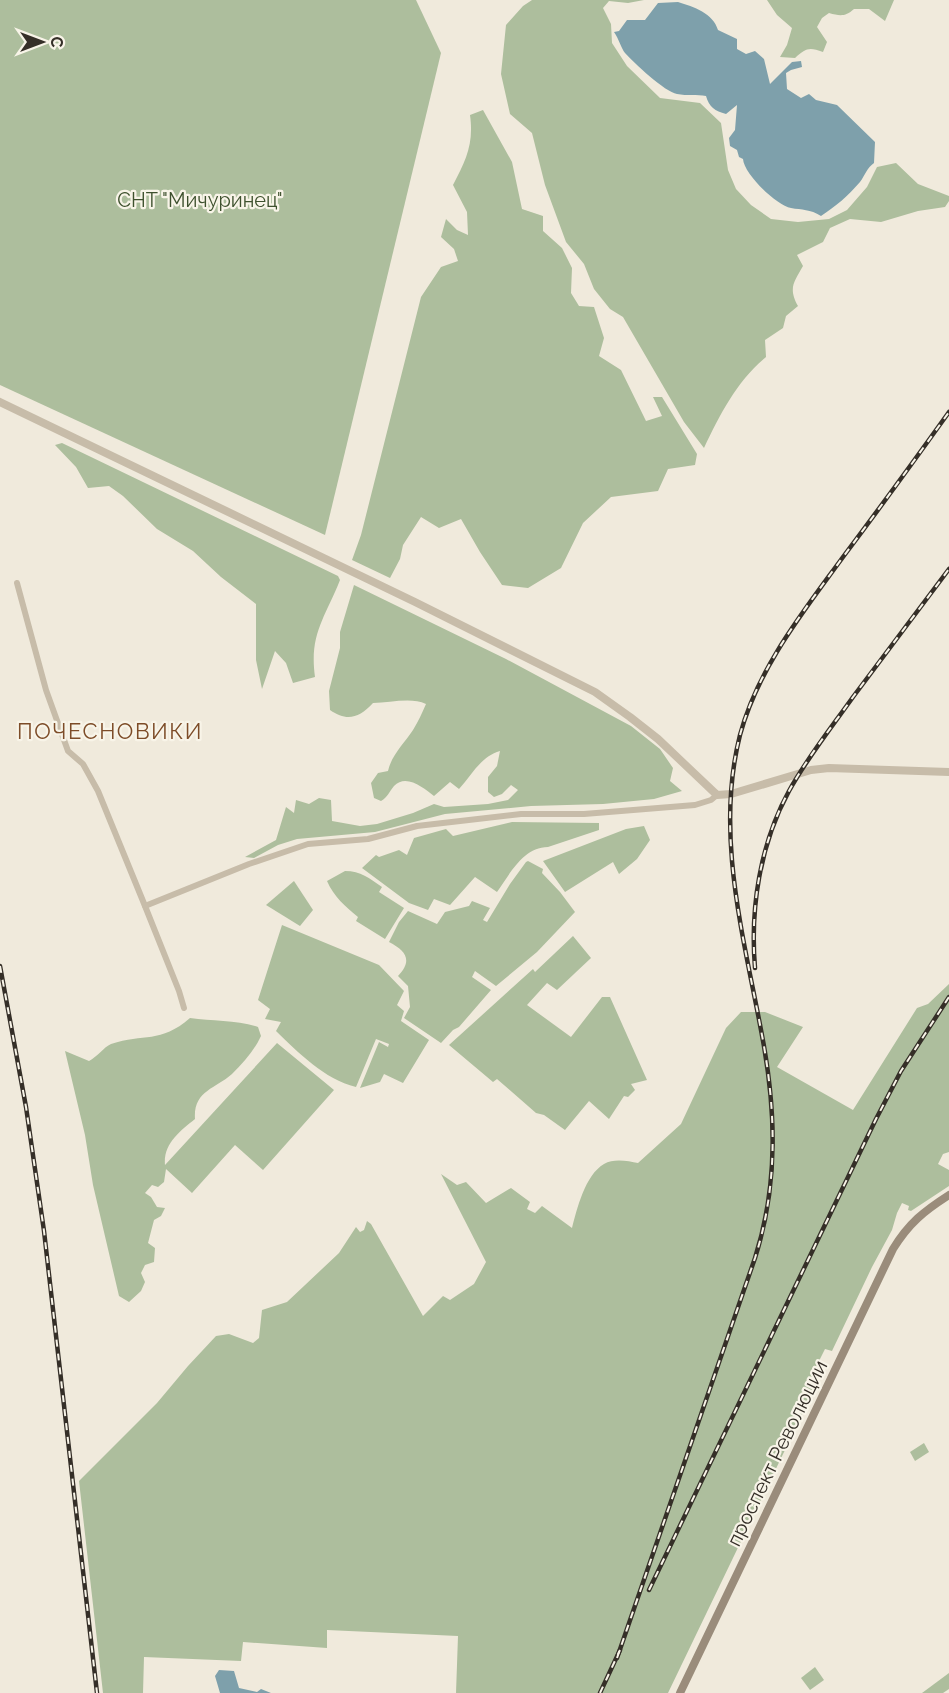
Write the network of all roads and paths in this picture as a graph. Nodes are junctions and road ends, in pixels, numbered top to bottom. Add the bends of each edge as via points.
1 (0, 402) edge
2 (17, 583) dead end
3 (949, 772) edge
4 (717, 795) junction
5 (146, 906) junction
6 (183, 1008) dead end
7 (949, 1195) edge
8 (680, 1693) edge

1 - 4 street via 595,692 658,739
2 - 5 street via 46,690 68,751 83,764 98,791
3 - 4 street via 829,768
4 - 5 street via 695,805 584,814 521,814 417,826 368,839 308,844
5 - 6 street
7 - 8 main road, проспект Революции via 906,1229 885,1266

